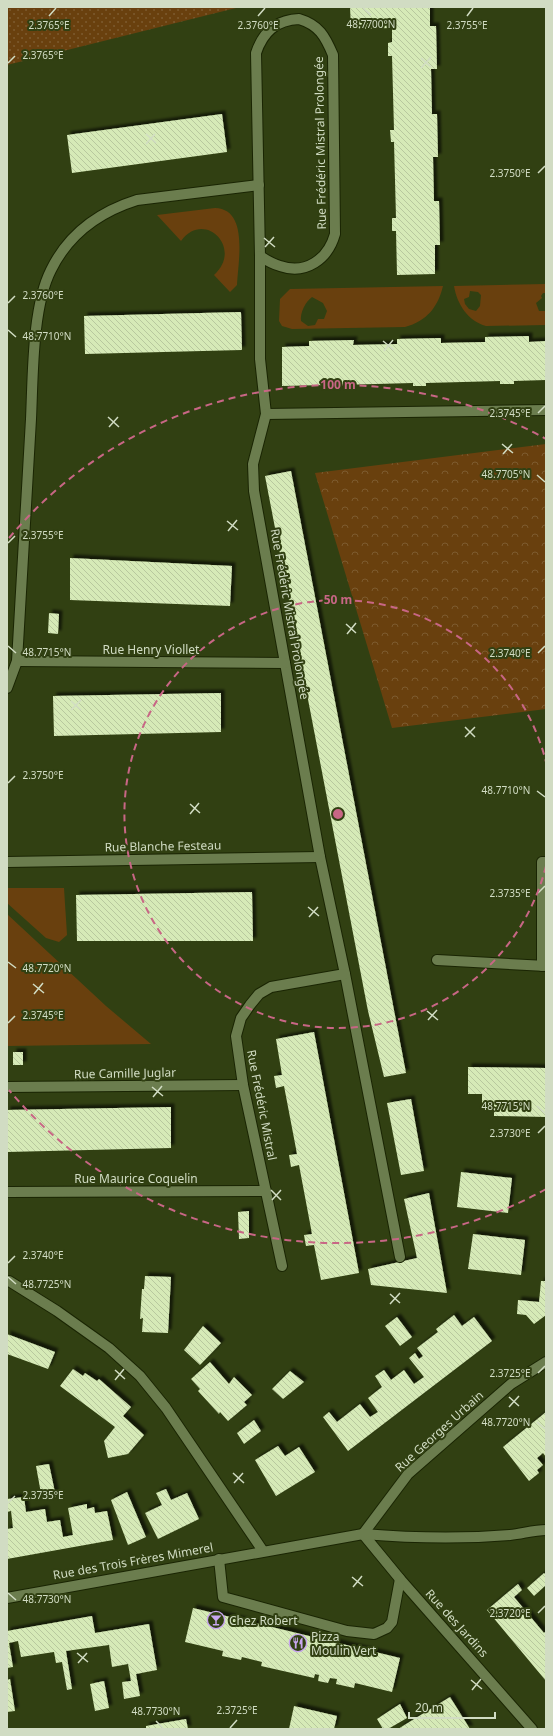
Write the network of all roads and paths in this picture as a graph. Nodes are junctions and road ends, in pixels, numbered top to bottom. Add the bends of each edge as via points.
1 (259, 185) junction
2 (260, 256) junction
3 (546, 410) edge
4 (266, 414) junction
5 (17, 661) junction
6 (285, 663) junction
7 (7, 688) edge
8 (320, 857) junction
9 (7, 862) edge
10 (546, 862) edge
11 (437, 960) dead end
12 (544, 966) edge
13 (345, 974) junction
14 (242, 1085) junction
15 (7, 1087) edge
16 (266, 1191) junction
17 (7, 1192) edge
18 (400, 1258) dead end
19 (282, 1266) dead end
20 (8, 1279) edge
21 (546, 1362) edge
22 (546, 1530) edge
23 (363, 1534) junction
24 (263, 1551) junction
25 (219, 1559) junction
26 (400, 1579) junction
27 (7, 1598) edge
28 (532, 1729) edge

1 - 2 street, Rue Frédéric Mistral Prolongée
1 - 2 street, Rue Frédéric Mistral Prolongée via 256,52 261,38 273,27 288,20 299,19 320,30 333,54 335,234 326,253 312,265 302,269 279,266
1 - 5 street via 137,200 118,206 92,220 68,243 50,270 40,300 34,360
2 - 4 street, Rue Frédéric Mistral Prolongée via 260,359
3 - 4 street
4 - 6 street, Rue Frédéric Mistral Prolongée via 253,464 254,491
5 - 6 street, Rue Henry Viollet
5 - 7 street
6 - 8 street, Rue Frédéric Mistral Prolongée
8 - 9 street, Rue Blanche Festeau
8 - 13 street, Rue Frédéric Mistral Prolongée
10 - 12 street via 542,862
11 - 12 street
13 - 14 street, Rue Frédéric Mistral via 271,987 259,994 241,1018 236,1036
13 - 18 street, Rue Frédéric Mistral Prolongée
14 - 15 street, Rue Camille Juglar
14 - 16 street, Rue Frédéric Mistral
16 - 17 street, Rue Maurice Coquelin
16 - 19 street, Rue Frédéric Mistral
20 - 24 street via 108,1348 140,1376 166,1408
21 - 23 street, Rue Georges Urbain via 511,1384 408,1474
22 - 23 street, Rue des Trois Frères Mimerel via 530,1530 511,1535 413,1538
23 - 24 street, Rue des Trois Frères Mimerel
23 - 26 street, Rue des Jardins
24 - 25 street, Rue des Trois Frères Mimerel
25 - 26 street via 223,1597 347,1631 374,1634 387,1628 392,1622
25 - 27 street, Rue des Trois Frères Mimerel
26 - 28 street, Rue des Jardins

